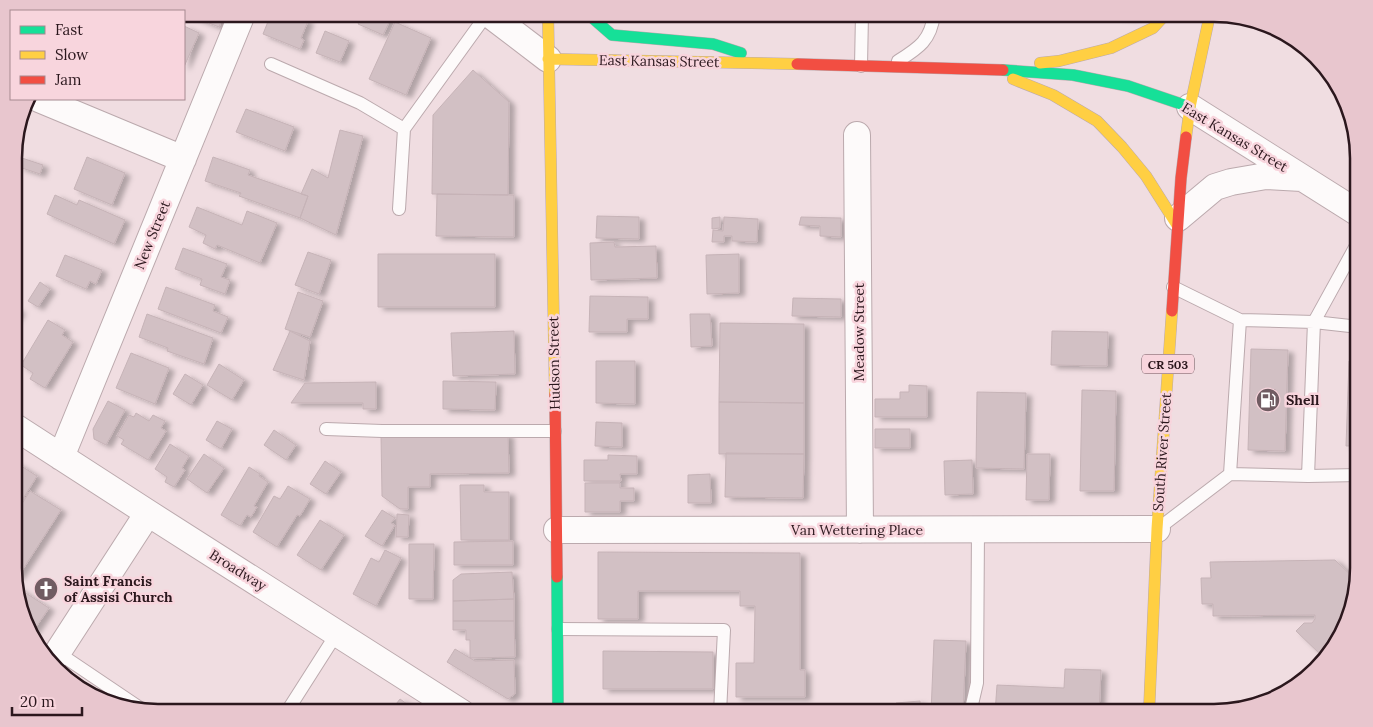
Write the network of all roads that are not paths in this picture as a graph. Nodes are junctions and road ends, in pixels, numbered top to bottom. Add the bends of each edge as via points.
1 (239, 22) edge
2 (482, 22) edge
3 (499, 22) edge
4 (548, 22) edge
5 (598, 22) edge
6 (863, 22) edge
7 (933, 22) edge
8 (1159, 22) edge
9 (1208, 22) edge
10 (548, 59) junction
11 (271, 64) dead end
12 (770, 64) junction
13 (861, 66) junction
14 (888, 66) junction
15 (989, 70) junction
16 (41, 100) edge
17 (1190, 107) junction
18 (404, 129) junction
19 (857, 135) dead end
20 (183, 159) junction
21 (1303, 178) junction
22 (1350, 208) edge
23 (399, 209) dead end
24 (1177, 221) junction
25 (1350, 257) edge
26 (1173, 287) junction
27 (1240, 320) junction
28 (1314, 322) junction
29 (1350, 326) edge
30 (326, 429) dead end
31 (555, 431) junction
32 (22, 432) edge
33 (61, 457) junction
34 (1230, 474) junction
35 (1308, 476) junction
36 (1350, 476) edge
37 (148, 513) junction
38 (1157, 529) junction
39 (557, 530) junction
40 (860, 530) junction
41 (978, 530) junction
42 (558, 628) junction
43 (337, 633) junction
44 (55, 656) edge
45 (56, 658) edge
46 (127, 701) edge
47 (292, 704) edge
48 (448, 704) edge
49 (558, 704) edge
50 (720, 704) edge
51 (972, 704) edge
52 (1149, 704) edge

1 - 20 street, New Street
2 - 18 lane
3 - 10 street
4 - 10 main road, Hudson Street
5 - 12 main road, East Kansas Street via 612,34 713,44
6 - 13 lane
7 - 14 lane via 916,50
8 - 15 main road, East Kansas Street via 1153,28 1111,48 1060,61
9 - 17 main road, South River Street / CR 503
10 - 12 main road, East Kansas Street
10 - 31 main road, Hudson Street
11 - 18 lane via 360,103
12 - 13 main road, East Kansas Street
13 - 14 main road, East Kansas Street
14 - 15 main road, East Kansas Street
15 - 17 main road, East Kansas Street via 1073,75 1128,86
15 - 24 main road, East Kansas Street via 1053,95 1097,121 1146,176
16 - 20 street
17 - 21 street, East Kansas Street
17 - 24 main road, South River Street / CR 503
18 - 23 lane
19 - 40 street, Meadow Street
20 - 33 street, New Street
21 - 22 street, East Kansas Street
21 - 24 street, East Kansas Street via 1266,176 1215,187
24 - 26 main road, South River Street / CR 503
25 - 28 lane
26 - 27 lane
26 - 38 main road, South River Street / CR 503
27 - 28 lane
27 - 34 lane
28 - 29 lane
28 - 35 lane
30 - 31 lane
31 - 39 main road, Hudson Street
32 - 33 street, Broadway
33 - 37 street, Broadway
34 - 35 lane
34 - 38 lane
35 - 36 lane
37 - 43 street, Broadway
37 - 44 street
38 - 41 street, Van Wettering Place
38 - 52 main road, South River Street / CR 503
39 - 40 street, Van Wettering Place
39 - 42 main road, Hudson Street
40 - 41 street, Van Wettering Place
41 - 51 lane via 977,683
42 - 49 main road, Hudson Street
42 - 50 lane via 724,630
43 - 47 lane
43 - 48 street, Broadway
45 - 46 lane

